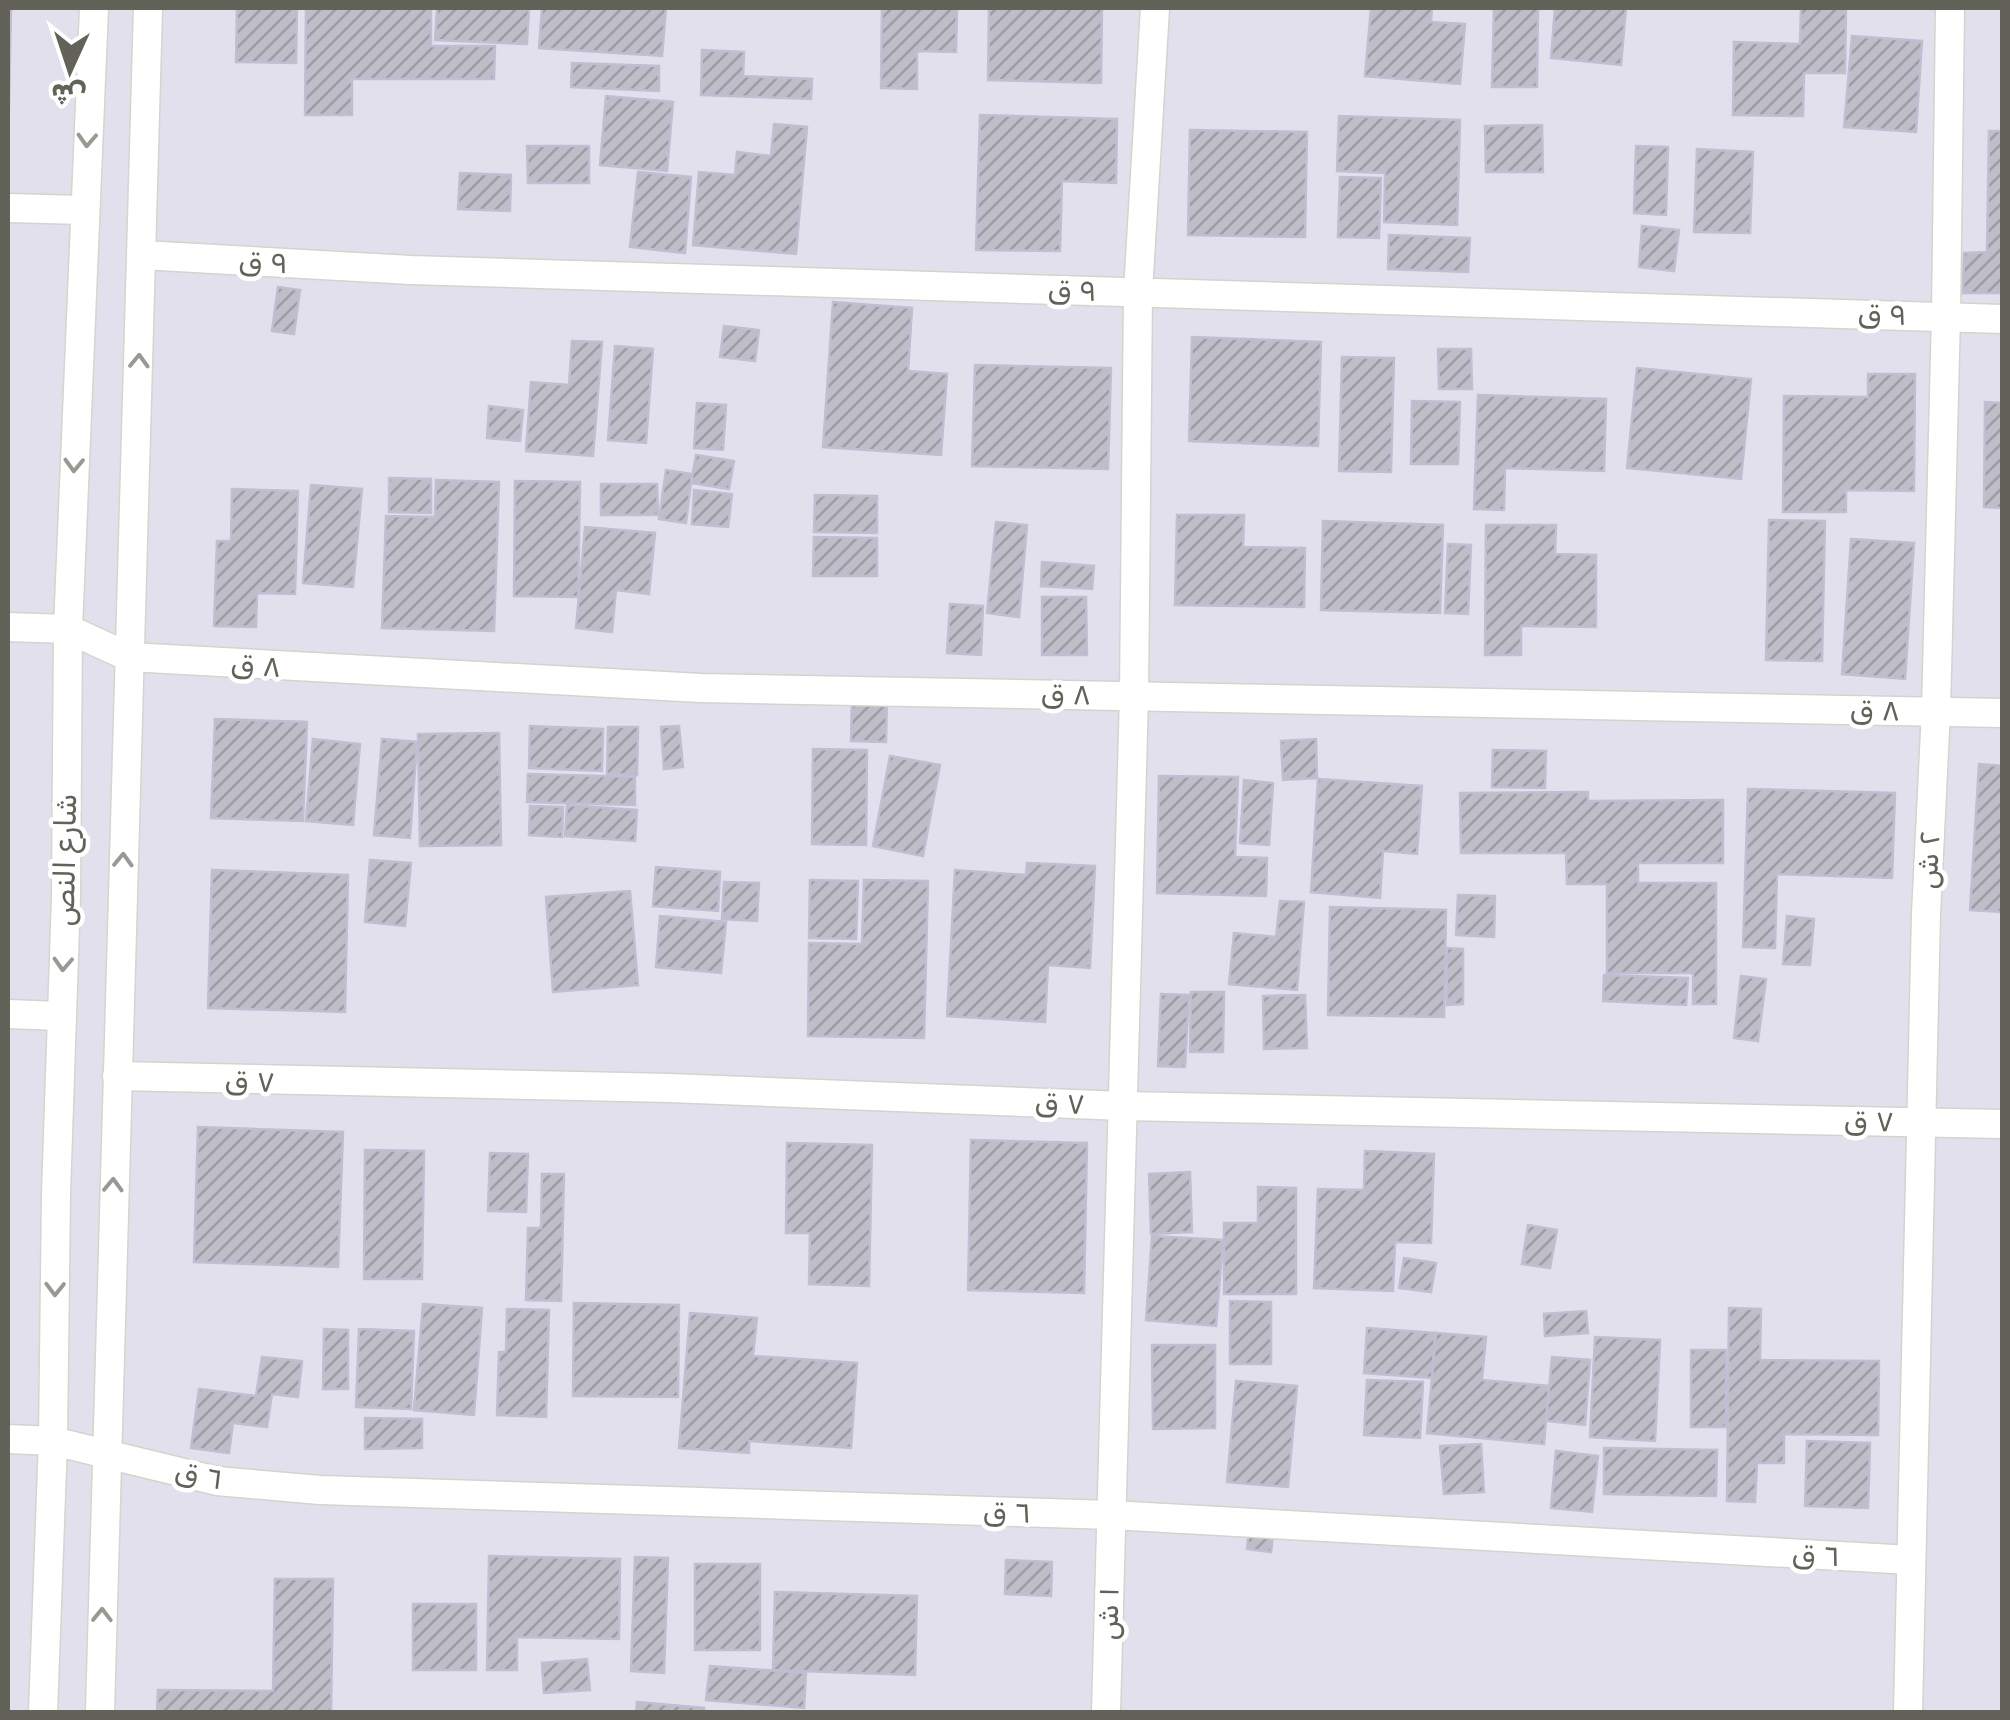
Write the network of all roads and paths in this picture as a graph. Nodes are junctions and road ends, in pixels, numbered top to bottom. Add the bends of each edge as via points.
1 (94, 8) edge
2 (148, 8) edge
3 (1154, 8) edge
4 (1950, 8) edge
5 (8, 208) edge
6 (83, 210) junction
7 (142, 256) junction
8 (1138, 292) junction
9 (1946, 316) junction
10 (2002, 318) edge
11 (8, 627) edge
12 (68, 629) junction
13 (130, 657) junction
14 (1134, 696) junction
15 (1936, 711) junction
16 (2002, 713) edge
17 (8, 1014) edge
18 (60, 1016) junction
19 (117, 1076) junction
20 (1124, 1106) junction
21 (1922, 1122) junction
22 (2002, 1124) edge
23 (8, 1440) edge
24 (53, 1441) junction
25 (105, 1454) junction
26 (1110, 1515) junction
27 (1911, 1560) junction
28 (43, 1712) edge
29 (100, 1712) edge
30 (1106, 1712) edge
31 (1908, 1712) edge

1 -> 6 street, شارع النص
2 - 7 street, شارع النص
3 - 8 street, ١ ش
4 - 9 street, ٢ ش
5 - 6 street
6 -> 12 street, شارع النص
7 - 8 street, ٩ ق
13 -> 7 street, شارع النص
8 - 9 street, ٩ ق
8 - 14 street, ١ ش
9 - 10 street, ٩ ق
9 - 15 street, ٢ ش
11 - 12 street
12 - 13 street
12 -> 18 street, شارع النص
13 - 14 street, ٨ ق via 702,688
19 -> 13 street, شارع النص
14 - 15 street, ٨ ق
14 - 20 street, ١ ش
15 - 16 street, ٨ ق
15 - 21 street, ٢ ش
17 - 18 street
18 -> 24 street, شارع النص
19 - 20 street, ٧ ق
25 -> 19 street, شارع النص
20 - 21 street, ٧ ق
20 - 26 street, ١ ش
21 - 22 street, ٧ ق
21 - 27 street, ٢ ش
23 - 24 street, ٦ ق
24 - 25 street, ٦ ق
24 - 28 street, شارع النص
25 - 26 street, ٦ ق via 217,1481 320,1490
29 -> 25 street, شارع النص
26 - 27 street, ٦ ق
26 - 30 street, ١ ش
27 - 31 street, ٢ ش

